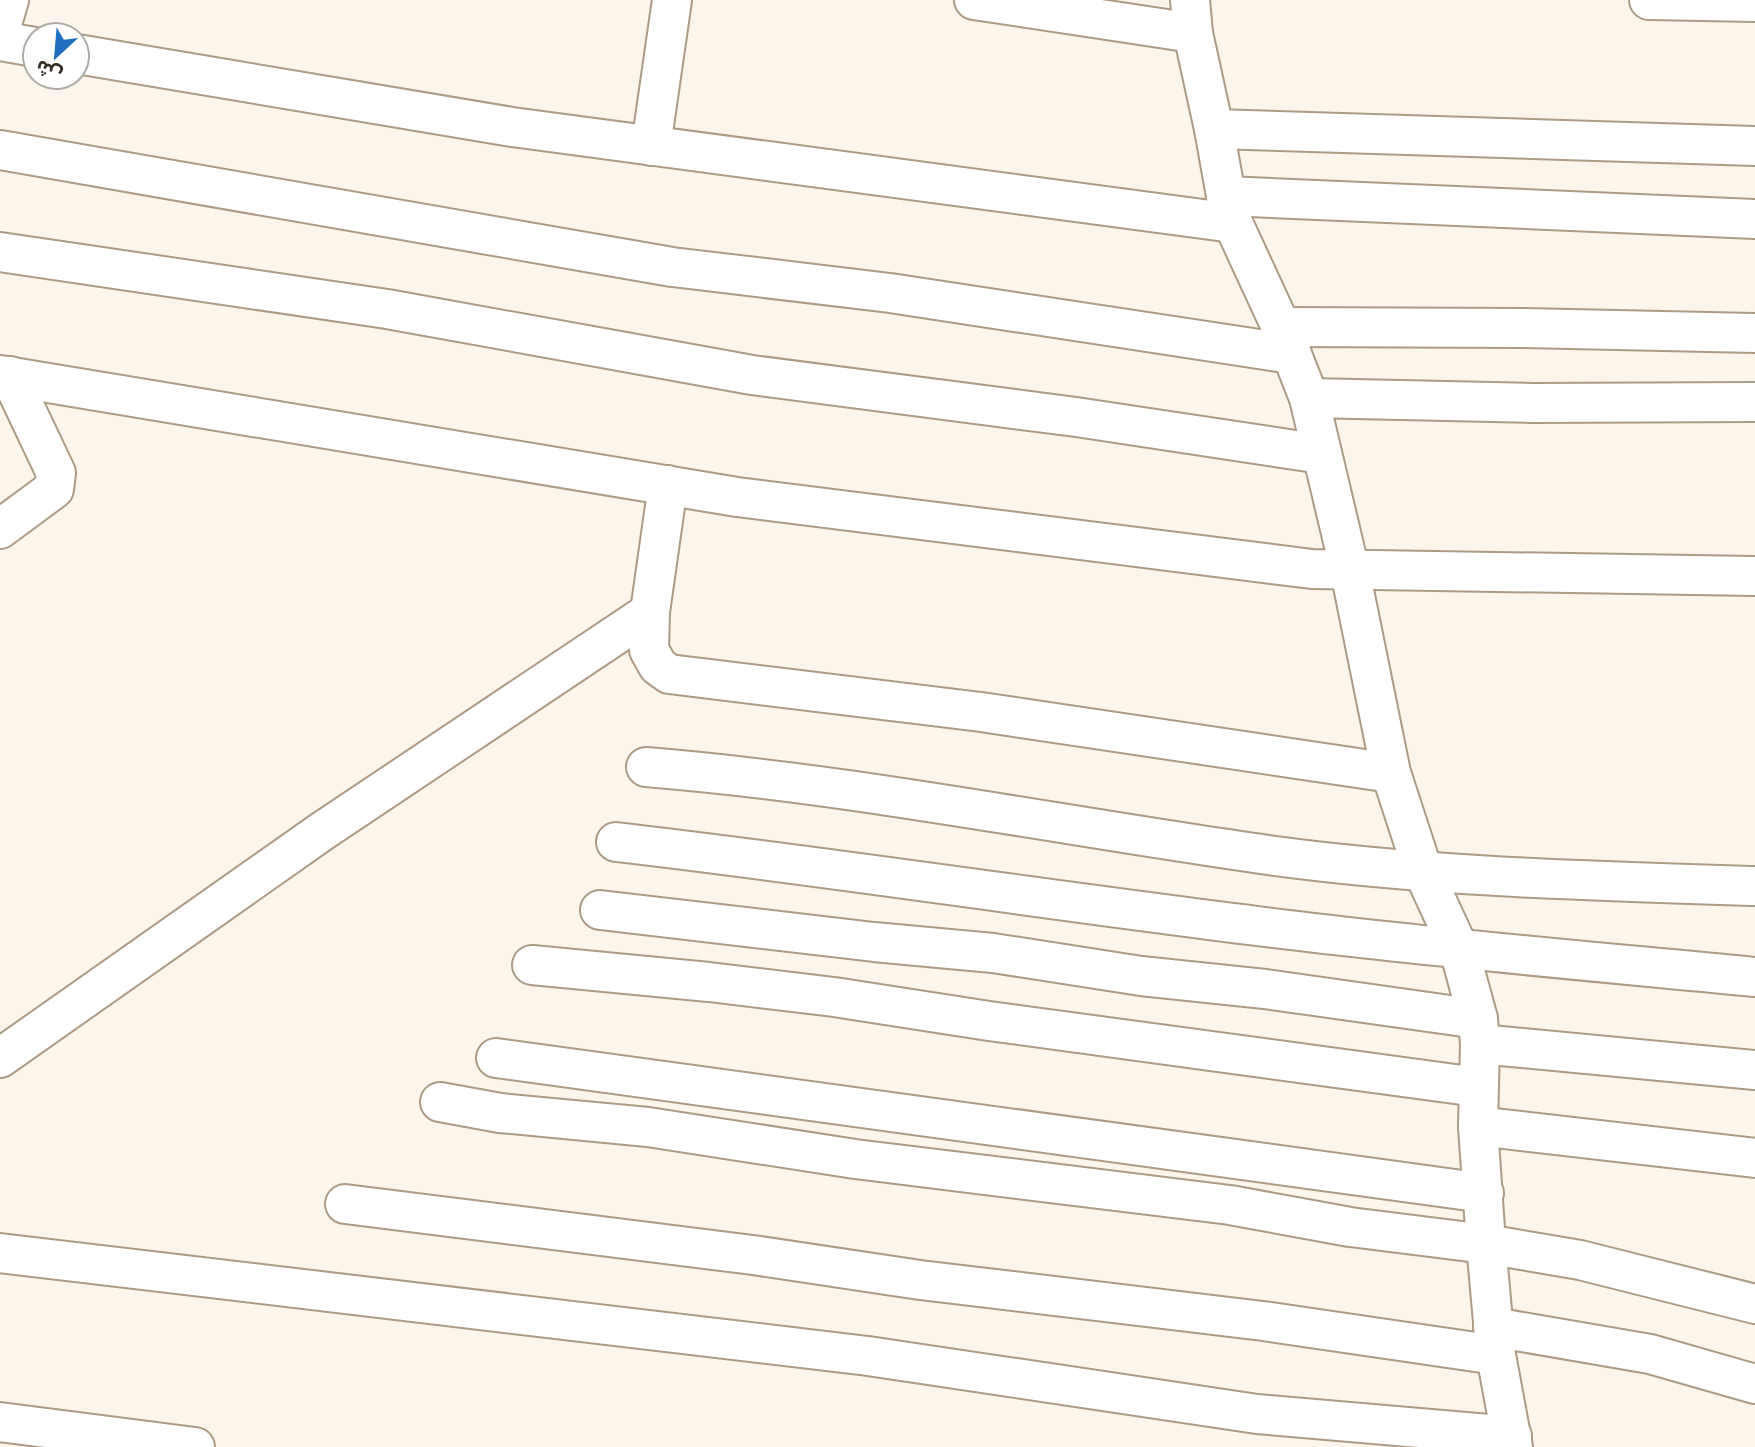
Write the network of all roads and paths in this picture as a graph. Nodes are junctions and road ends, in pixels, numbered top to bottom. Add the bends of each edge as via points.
1 (9, 0) edge
2 (672, 0) edge
3 (974, 0) edge
4 (1649, 0) edge
5 (1755, 2) edge
6 (1191, 16) edge
7 (0, 31) edge
8 (0, 41) edge
9 (21, 45) edge
10 (91, 56) edge
11 (1214, 129) junction
12 (651, 146) junction
13 (1755, 146) edge
14 (0, 150) edge
15 (1229, 210) junction
16 (1755, 219) edge
17 (0, 252) edge
18 (1755, 333) edge
19 (1287, 340) junction
20 (5, 375) edge
21 (1309, 398) junction
22 (1755, 402) edge
23 (1322, 454) junction
24 (668, 485) junction
25 (0, 529) edge
26 (1350, 571) junction
27 (1755, 576) edge
28 (650, 612) junction
29 (646, 767) dead end
30 (1391, 773) junction
31 (615, 842) dead end
32 (1423, 871) junction
33 (1755, 886) edge
34 (600, 910) dead end
35 (1459, 949) junction
36 (532, 965) dead end
37 (1755, 977) edge
38 (1479, 1031) junction
39 (0, 1058) edge
40 (496, 1058) dead end
41 (1755, 1070) edge
42 (1477, 1087) junction
43 (440, 1101) dead end
44 (1478, 1126) junction
45 (1755, 1158) edge
46 (1484, 1193) junction
47 (345, 1204) dead end
48 (1486, 1244) junction
49 (0, 1253) edge
50 (1755, 1304) edge
51 (1494, 1341) junction
52 (1755, 1384) edge
53 (0, 1422) edge
54 (1512, 1442) edge
55 (195, 1447) edge

1 - 7 street
2 - 12 street
3 - 6 street
4 - 5 street
6 - 11 street
8 - 9 street
10 - 12 street
11 - 13 street
11 - 15 street
12 - 15 street
14 - 19 street via 672,267
15 - 16 street
15 - 19 street
17 - 23 street via 387,309 752,376 1063,415
18 - 19 street via 1523,328
19 - 21 street
20 - 24 street
20 - 25 street via 56,472 54,489
21 - 22 street
21 - 23 street
23 - 26 street
24 - 26 street via 859,513
24 - 28 street
26 - 27 street
26 - 30 street
28 - 30 street via 649,650 668,674 981,712
28 - 39 street via 321,832
29 - 32 street via 863,791 1271,855
30 - 32 street
31 - 35 street
32 - 33 street
32 - 35 street
34 - 38 street via 993,953 1265,989
35 - 37 street
35 - 38 street
36 - 42 street via 834,997
38 - 41 street
38 - 42 street
40 - 46 street
42 - 44 street
43 - 48 street via 500,1113 648,1128 855,1159 1230,1205 1350,1227
44 - 45 street
44 - 46 street
46 - 48 street
47 - 51 street via 1263,1321
48 - 50 street via 1580,1260
48 - 51 street
49 - 54 street via 868,1356 1257,1414
51 - 52 street via 1650,1354
51 - 54 street
53 - 55 street

